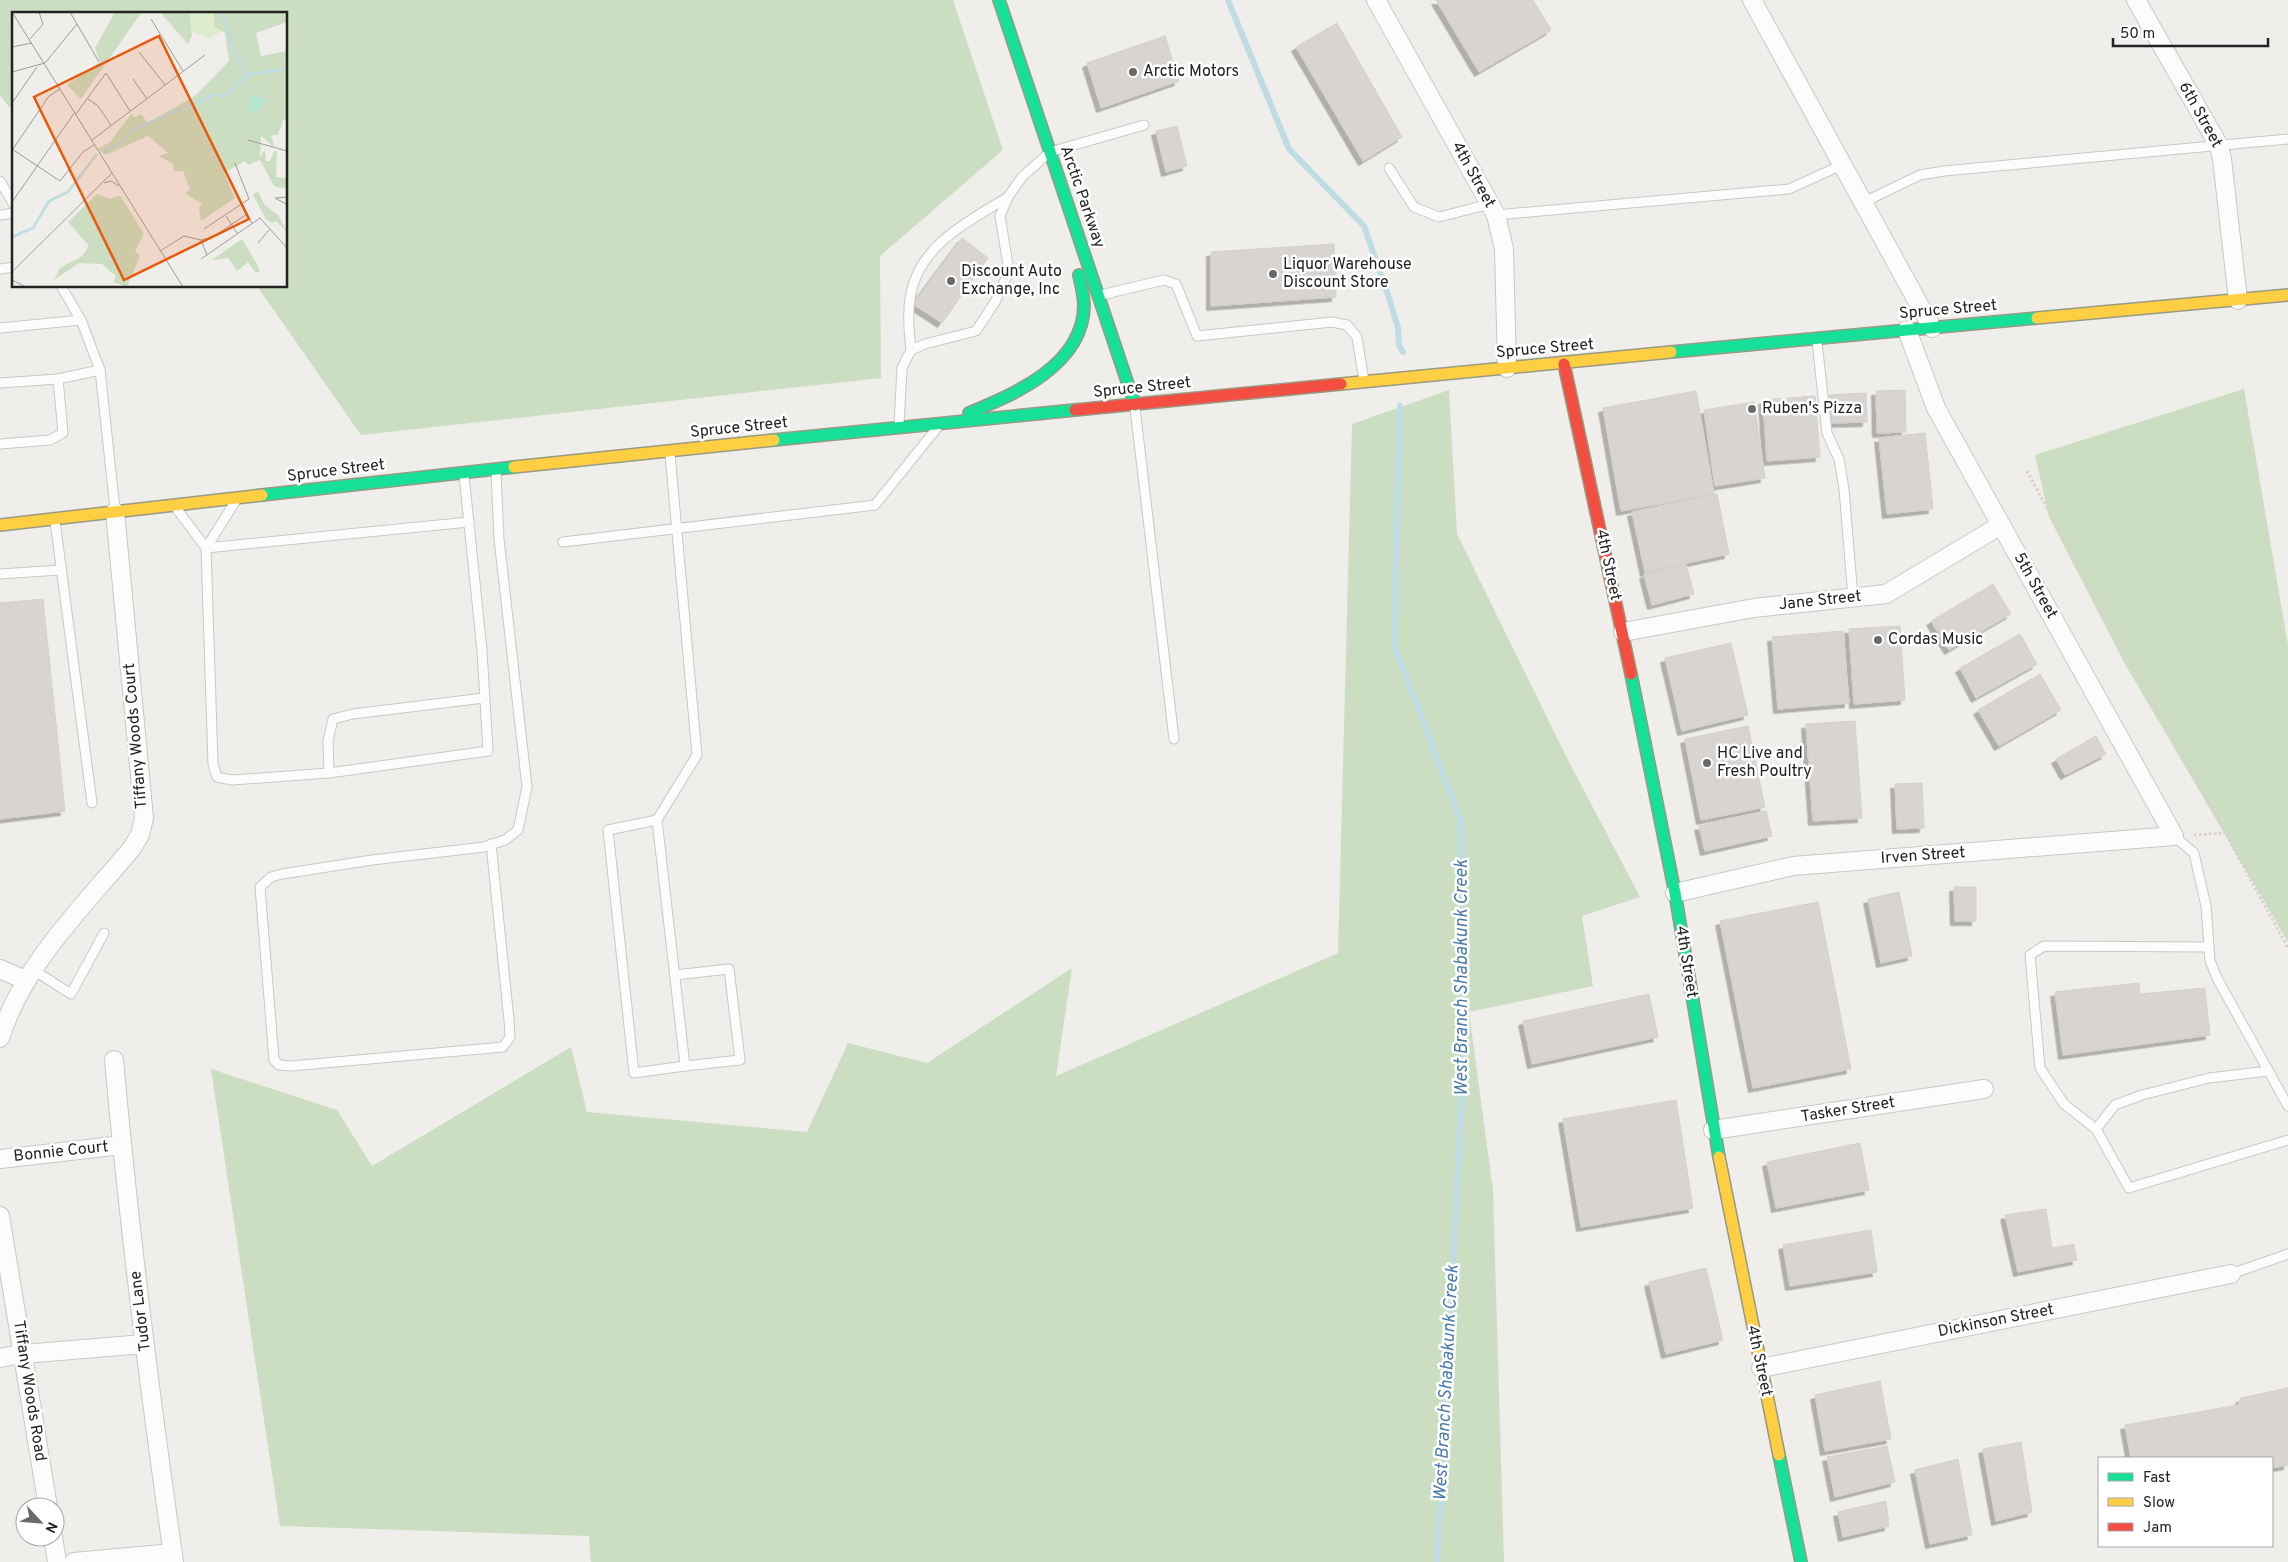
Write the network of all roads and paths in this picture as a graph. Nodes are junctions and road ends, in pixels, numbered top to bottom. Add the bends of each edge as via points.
1 (999, 0) edge
2 (1376, 0) edge
3 (1752, 0) edge
4 (2136, 0) edge
5 (1144, 125) dead end
6 (2288, 139) edge
7 (2219, 146) junction
8 (1050, 152) junction
9 (1844, 164) junction
10 (1389, 168) dead end
11 (0, 181) edge
12 (1008, 197) junction
13 (12, 202) edge
14 (1864, 202) junction
15 (1493, 209) junction
16 (62, 288) edge
17 (2288, 295) edge
18 (1098, 296) junction
19 (2238, 300) junction
20 (81, 320) junction
21 (0, 328) edge
22 (1932, 328) junction
23 (1907, 330) junction
24 (1816, 339) junction
25 (911, 350) junction
26 (1564, 364) junction
27 (1507, 368) junction
28 (100, 370) junction
29 (58, 379) junction
30 (1364, 381) junction
31 (0, 383) edge
32 (1135, 405) junction
33 (940, 424) junction
34 (899, 428) junction
35 (0, 444) edge
36 (670, 451) junction
37 (496, 469) junction
38 (2027, 471) dead end
39 (463, 472) junction
40 (237, 499) junction
41 (175, 506) junction
42 (115, 512) junction
43 (55, 519) junction
44 (469, 522) junction
45 (0, 525) edge
46 (2001, 525) junction
47 (677, 529) junction
48 (563, 542) dead end
49 (206, 548) junction
50 (60, 570) junction
51 (0, 574) edge
52 (1852, 598) junction
53 (1623, 632) junction
54 (484, 698) junction
55 (1174, 739) dead end
56 (329, 773) junction
57 (92, 803) dead end
58 (657, 820) junction
59 (2224, 833) junction
60 (2174, 836) junction
61 (491, 844) junction
62 (1675, 893) junction
63 (104, 933) dead end
64 (2208, 947) junction
65 (2288, 948) edge
66 (0, 969) edge
67 (29, 974) junction
68 (675, 975) junction
69 (0, 1038) edge
70 (114, 1060) dead end
71 (686, 1066) junction
72 (2268, 1071) junction
73 (1984, 1089) dead end
74 (2288, 1106) edge
75 (2096, 1128) junction
76 (1713, 1130) junction
77 (2288, 1140) edge
78 (122, 1145) junction
79 (0, 1159) edge
80 (0, 1216) edge
81 (2288, 1254) edge
82 (2231, 1274) joint
83 (144, 1344) junction
84 (23, 1354) junction
85 (0, 1358) edge
86 (1761, 1368) junction
87 (46, 1497) edge
88 (55, 1547) edge
89 (174, 1557) edge
90 (57, 1562) edge
91 (74, 1562) edge
92 (1801, 1562) edge

1 - 8 street, Arctic Parkway
2 - 15 street, 4th Street
3 - 9 street
4 - 7 street, 6th Street
5 - 8 lane
6 - 7 lane
7 - 14 lane via 1944,171 1920,175
7 - 19 street, 6th Street
8 - 12 lane via 1022,177
8 - 18 street, Arctic Parkway
8 - 33 street via 1081,284 1084,308 1081,324 1059,361 1040,379 1002,399
9 - 14 street
9 - 15 lane via 1789,189
10 - 15 lane via 1414,207 1439,217
11 - 13 lane
12 - 25 lane via 941,241 919,269 908,314
12 - 25 lane via 1000,216 1009,272 976,332
14 - 22 street
15 - 27 street, 4th Street via 1504,249
16 - 20 lane
17 - 19 street, Spruce Street
18 - 30 lane via 1164,280 1176,284 1197,336 1332,322 1347,325 1357,337
18 - 32 street, Arctic Parkway
19 - 22 street, Spruce Street
20 - 21 lane
20 - 28 lane
22 - 23 street, Spruce Street
23 - 24 street, Spruce Street
23 - 46 street, 5th Street via 1936,408
24 - 26 street, Spruce Street
24 - 52 lane via 1827,433 1839,459 1844,489
25 - 34 lane via 902,368
26 - 27 street, Spruce Street
26 - 53 street, 4th Street
27 - 30 street, Spruce Street
28 - 29 lane
28 - 42 lane
29 - 31 lane
29 - 35 lane via 63,433 50,440
30 - 32 street, Spruce Street
32 - 33 street, Spruce Street
32 - 55 lane
33 - 34 street, Spruce Street
33 - 47 lane via 875,505
34 - 36 street, Spruce Street
36 - 37 street, Spruce Street
36 - 47 lane
37 - 39 street, Spruce Street
37 - 61 lane via 499,539 527,787 518,830 505,840
38 - 59 path
39 - 40 street, Spruce Street
39 - 44 lane
40 - 41 street, Spruce Street
40 - 49 lane
41 - 42 street, Spruce Street
41 - 49 lane
42 - 43 street, Spruce Street
42 - 67 street, Tiffany Woods Court via 144,818 140,835 132,848 42,953
43 - 45 street, Spruce Street
43 - 50 lane
44 - 49 lane
44 - 54 lane
46 - 52 street, Jane Street via 1886,594
46 - 60 street, 5th Street
47 - 48 lane
47 - 58 lane via 697,755
49 - 56 lane via 213,764 218,777 232,780
50 - 51 lane
50 - 57 lane
52 - 53 street, Jane Street via 1754,608
53 - 62 street, 4th Street
54 - 56 lane via 333,719 328,741
54 - 56 lane via 488,751
58 - 68 lane
58 - 71 lane via 608,830 634,1073
59 - 60 path
59 - 65 path
60 - 62 street, Irven Street via 1793,866
60 - 64 lane via 2194,853 2206,906
61 - 61 lane via 282,874 271,877 260,887 274,1060 279,1065 503,1047 510,1037 509,1020
62 - 76 street, 4th Street
63 - 67 lane via 71,994
64 - 72 lane via 2218,980
64 - 75 lane via 2044,946 2030,955 2040,1068 2064,1104
66 - 67 street
67 - 69 street via 7,1015
68 - 71 lane
68 - 71 lane via 729,969 739,1050 740,1060
70 - 78 street, Tudor Lane
72 - 74 lane
72 - 75 lane via 2209,1078 2142,1095 2116,1104
73 - 76 street, Tasker Street
75 - 77 lane via 2129,1188
76 - 86 street, 4th Street
78 - 79 street, Bonnie Court
78 - 83 street, Tudor Lane
80 - 84 street, Tiffany Woods Road
81 - 82 lane
82 - 86 street, Dickinson Street
83 - 84 street
83 - 89 street, Tudor Lane
84 - 85 street
84 - 87 street, Tiffany Woods Road
86 - 92 street, 4th Street
88 - 90 street
89 - 91 street

